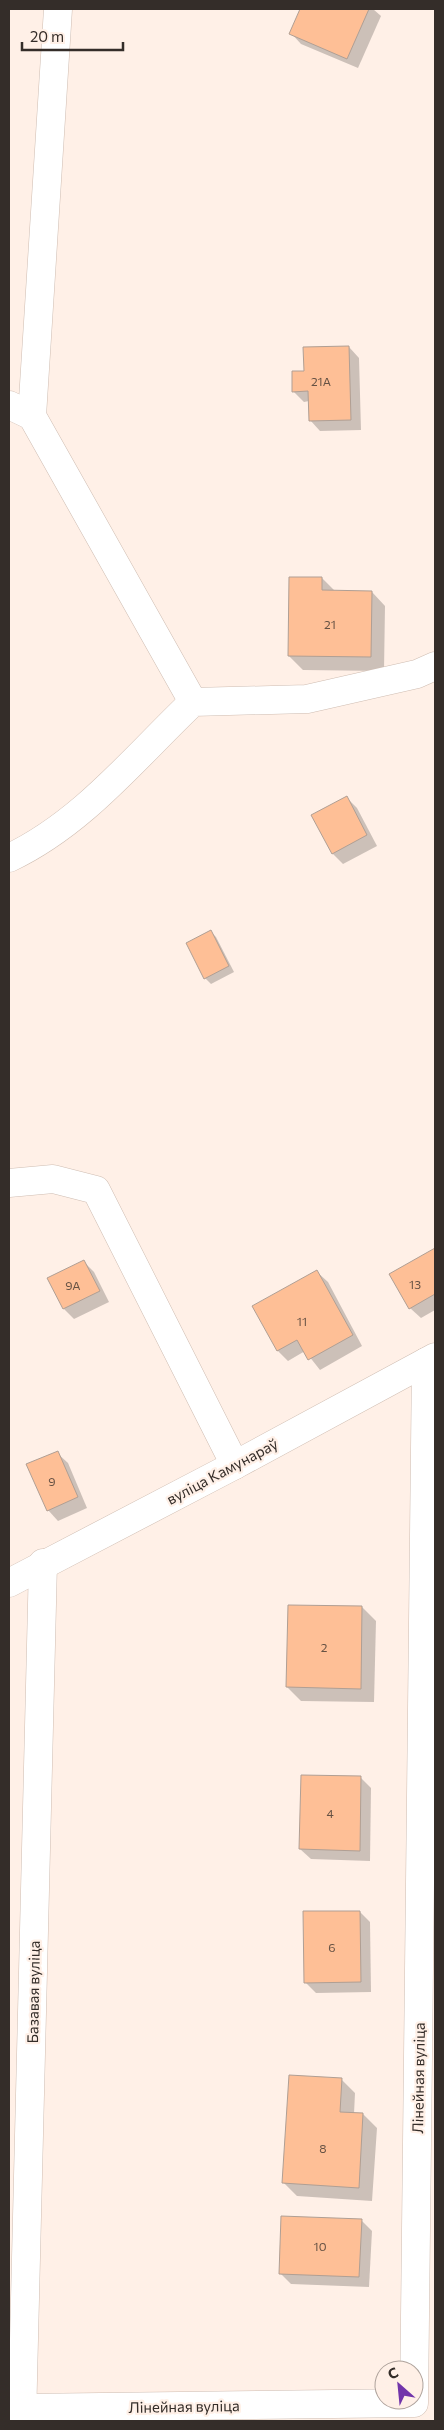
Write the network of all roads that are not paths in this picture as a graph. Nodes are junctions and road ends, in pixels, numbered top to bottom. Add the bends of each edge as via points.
1 (58, 9) edge
2 (20, 411) edge
3 (435, 666) edge
4 (193, 702) junction
5 (9, 858) edge
6 (9, 1183) edge
7 (431, 1360) edge
8 (236, 1465) junction
9 (43, 1564) junction
10 (9, 1583) edge
11 (22, 2414) edge

1 - 2 street
2 - 4 street
3 - 4 street via 417,674 308,699
4 - 5 street via 78,814
6 - 8 street via 53,1178 96,1190
7 - 8 street, вуліца Камунараў
7 - 11 street, Лінейная вуліца via 414,2402
8 - 9 street, вуліца Камунараў
9 - 10 street, вуліца Камунараў
9 - 11 street, Базавая вуліца

